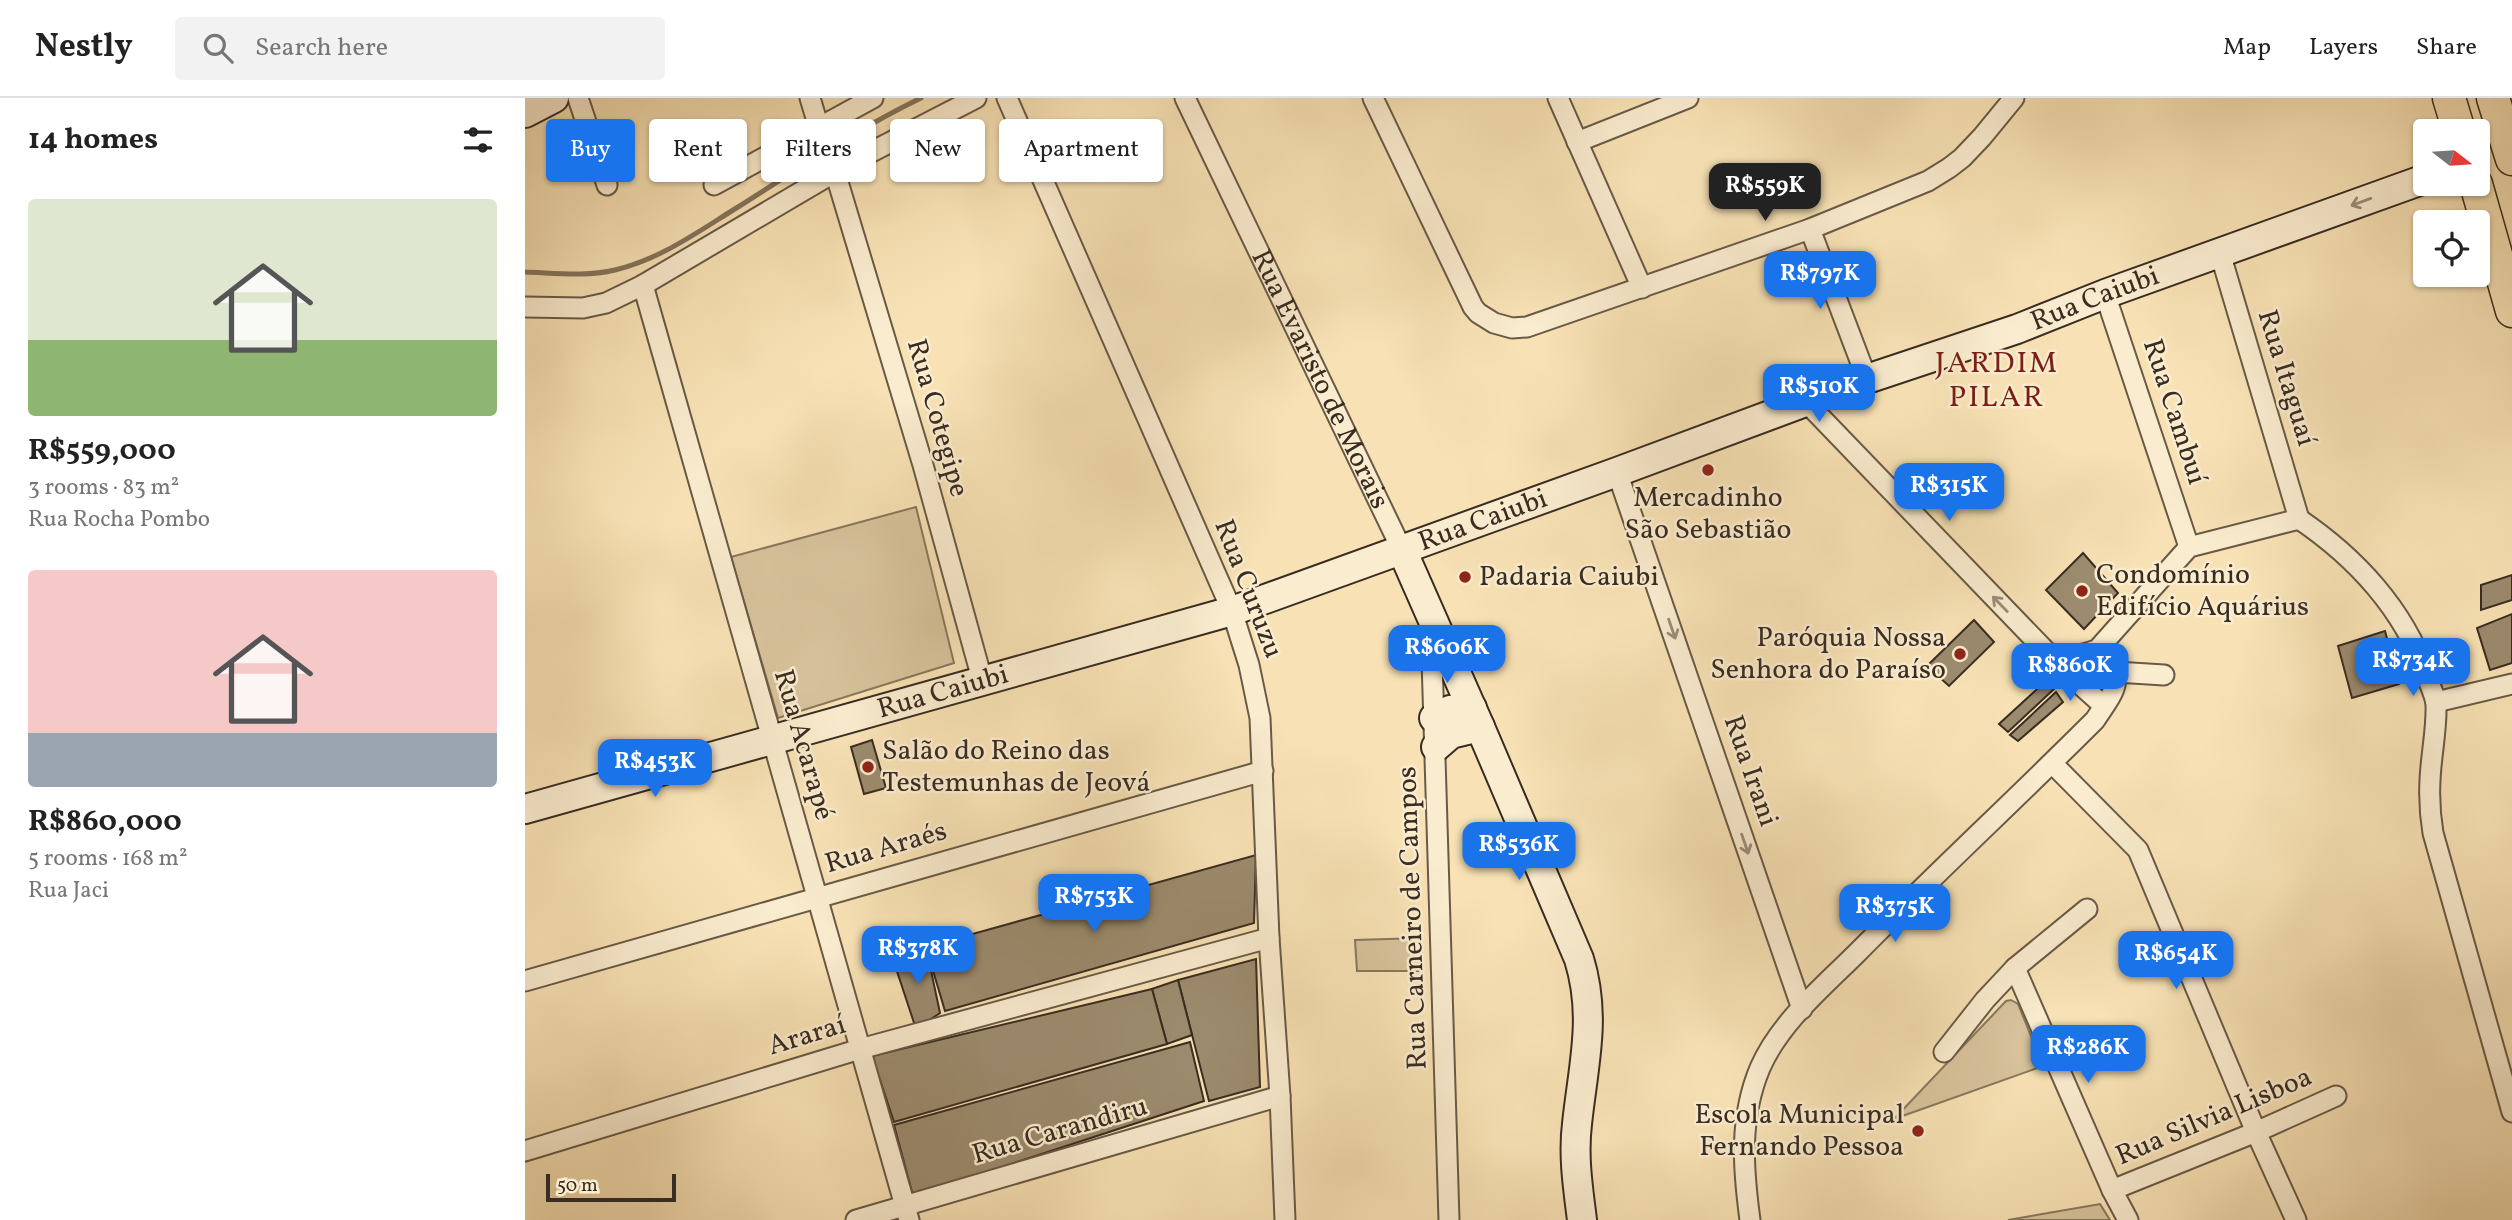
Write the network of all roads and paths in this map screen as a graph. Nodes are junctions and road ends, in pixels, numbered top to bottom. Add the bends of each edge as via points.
1 (554, 98) edge
2 (578, 98) edge
3 (810, 98) edge
4 (873, 98) edge
5 (976, 98) edge
6 (1007, 98) edge
7 (1185, 98) edge
8 (1373, 98) edge
9 (1557, 98) edge
10 (1688, 98) edge
11 (2014, 98) edge
12 (2449, 98) edge
13 (2493, 98) edge
14 (525, 113) edge
15 (816, 119) edge
16 (835, 119) edge
17 (2455, 119) edge
18 (1577, 142) junction
19 (876, 150) edge
20 (761, 159) edge
21 (2512, 159) edge
22 (818, 182) edge
23 (838, 182) edge
24 (2413, 183) edge
25 (607, 185) dead end
26 (714, 185) dead end
27 (2480, 196) edge
28 (1810, 229) junction
29 (2220, 253) junction
30 (643, 285) junction
31 (1642, 288) junction
32 (2105, 294) junction
33 (2512, 306) edge
34 (525, 307) edge
35 (1867, 379) junction
36 (1806, 402) junction
37 (1618, 472) junction
38 (2299, 519) junction
39 (2189, 548) junction
40 (1402, 550) junction
41 (1232, 611) junction
42 (1430, 614) junction
43 (2097, 650) junction
44 (2064, 670) junction
45 (2116, 672) junction
46 (2164, 675) dead end
47 (982, 679) junction
48 (2512, 684) edge
49 (2436, 702) junction
50 (2103, 706) junction
51 (1476, 717) junction
52 (1434, 718) junction
53 (773, 741) junction
54 (1436, 747) junction
55 (2052, 763) junction
56 (1263, 771) junction
57 (525, 809) edge
58 (817, 896) junction
59 (2087, 909) dead end
60 (1269, 938) junction
61 (2015, 968) junction
62 (525, 981) edge
63 (1802, 1009) junction
64 (860, 1049) junction
65 (1944, 1052) dead end
66 (1280, 1096) junction
67 (2336, 1096) dead end
68 (2512, 1112) edge
69 (2256, 1132) junction
70 (525, 1152) edge
71 (2112, 1190) junction
72 (907, 1213) edge
73 (856, 1220) edge
74 (1285, 1220) edge
75 (1449, 1220) edge
76 (1582, 1220) edge
77 (1751, 1220) edge
78 (2128, 1220) edge
79 (2296, 1220) edge

1 - 14 street
2 - 25 street
3 - 15 street
4 - 16 street
5 - 19 street
6 - 41 street, Rua Curuzu
7 - 40 street, Rua Evaristo de Morais
8 - 31 street via 1478,313 1494,323 1527,327
9 - 18 street
10 - 18 street
11 - 28 street via 1962,158 1938,175
12 - 17 main road
13 - 21 main road
18 - 31 street
20 - 26 street
22 - 30 street
23 - 47 street, Rua Cotegipe
24 -> 29 street, Rua Caiubi
27 - 33 main road
28 - 31 street
28 - 35 street
29 - 32 street, Rua Caiubi
29 - 38 street, Rua Itaguaí
30 - 34 street via 606,303 583,308
30 - 53 street, Rua Acarapé
32 - 35 street, Rua Caiubi
32 - 39 street, Rua Cambuí
35 - 36 street, Rua Caiubi
36 - 37 street, Rua Caiubi
44 -> 36 street
37 - 40 street, Rua Caiubi
37 -> 63 street, Rua Irani
38 - 39 street
38 - 49 street via 2362,572 2403,622
39 - 43 street
40 - 41 street, Rua Caiubi
40 - 42 street, Rua Evaristo de Morais
41 - 47 street, Rua Caiubi
41 - 56 street, Rua Curuzu via 1260,718
42 - 51 street, Rua Evaristo de Morais
42 - 52 street, Rua Carneiro de Campos
43 - 44 street via 2083,654
43 - 45 street
44 - 50 street
45 - 46 street
45 - 50 street via 2113,694
47 - 53 street, Rua Caiubi
48 - 49 street
49 - 68 street via 2429,809 2433,833
50 - 55 street
51 - 52 street via 1450,710
51 - 54 street
51 - 76 street, Rua Evaristo de Morais via 1585,981 1589,1025 1576,1126
52 - 54 street, Rua Carneiro de Campos
53 - 57 street, Rua Caiubi
53 - 58 street, Rua Acarapé
54 - 75 street, Rua Carneiro de Campos
55 - 63 street
55 - 69 street via 2138,850
56 - 58 street, Rua Araés
56 - 60 street, Rua Curuzu
58 - 62 street, Rua Araés
58 - 64 street, Rua Acarapé
59 - 61 street
60 - 64 street, Araraí
60 - 66 street, Rua Curuzu
61 - 65 street
61 - 71 street
63 - 77 street via 1775,1040 1751,1095 1743,1157
64 - 70 street, Araraí
64 - 72 street, Rua Acarapé
66 - 72 street, Rua Carandiru
66 - 74 street, Rua Curuzu
67 - 69 street, Rua Silvia Lisboa
69 - 71 street, Rua Silvia Lisboa
69 - 79 street
71 - 78 street
72 - 73 street, Rua Carandiru

